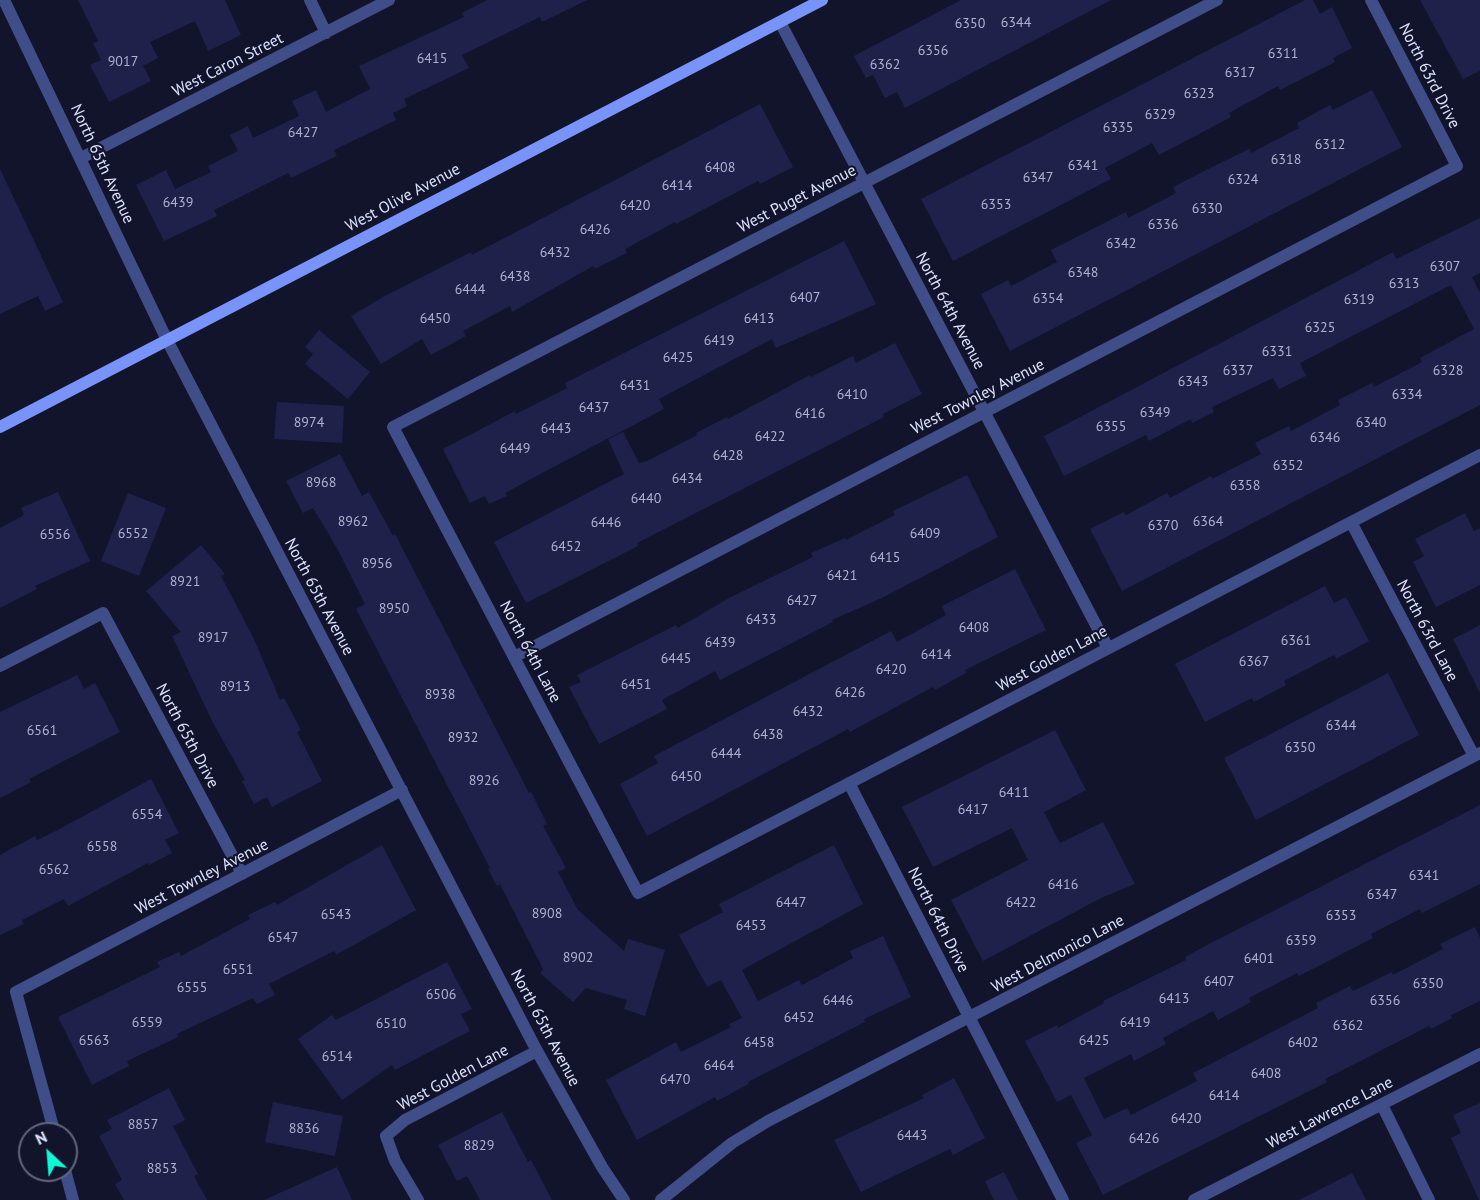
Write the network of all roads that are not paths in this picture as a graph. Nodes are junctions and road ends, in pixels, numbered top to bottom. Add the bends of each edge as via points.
1 (4, 0) edge
2 (310, 0) edge
3 (389, 0) edge
4 (822, 0) edge
5 (1216, 0) edge
6 (1371, 0) edge
7 (780, 22) junction
8 (326, 33) junction
9 (81, 158) junction
10 (1457, 166) joint
11 (864, 183) junction
12 (167, 340) junction
13 (985, 412) junction
14 (0, 427) edge
15 (393, 427) joint
16 (1480, 455) edge
17 (1351, 522) junction
18 (1108, 648) junction
19 (514, 657) junction
20 (0, 666) edge
21 (1477, 754) edge
22 (849, 783) junction
23 (402, 790) junction
24 (242, 874) junction
25 (638, 893) joint
26 (970, 1018) junction
27 (537, 1051) junction
28 (1480, 1054) edge
29 (1382, 1105) junction
30 (52, 1122) edge
31 (68, 1182) edge
32 (73, 1200) edge
33 (418, 1200) edge
34 (624, 1200) edge
35 (661, 1200) edge
36 (1063, 1200) edge
37 (1194, 1200) edge
38 (1429, 1200) edge

1 - 9 street, North 65th Avenue
2 - 8 street
3 - 8 street, West Caron Street
4 - 7 main road, West Olive Avenue
5 - 11 street, West Puget Avenue
6 - 10 street, North 63rd Drive
7 - 11 street, North 64th Avenue
7 - 12 main road, West Olive Avenue
8 - 9 street, West Caron Street
9 - 12 street, North 65th Avenue
10 - 13 street, West Townley Avenue
11 - 13 street, North 64th Avenue
11 - 15 street, West Puget Avenue
12 - 14 main road, West Olive Avenue
12 - 23 street, North 65th Avenue
13 - 18 street, North 64th Avenue
13 - 19 street, West Townley Avenue
15 - 19 street, North 64th Lane
16 - 17 street, West Golden Lane
17 - 18 street, West Golden Lane
17 - 21 street, North 63rd Lane
18 - 22 street, West Golden Lane
19 - 25 street, North 64th Lane
20 - 24 street, North 65th Drive via 103,613
21 - 26 street, West Delmonico Lane
22 - 25 street, West Golden Lane
22 - 26 street, North 64th Drive
23 - 24 street, West Townley Avenue
23 - 27 street, North 65th Avenue
24 - 30 street, West Townley Avenue via 16,992
26 - 35 street, West Delmonico Lane via 768,1121 732,1143
26 - 36 street, North 64th Drive
27 - 33 street, West Golden Lane via 405,1120 386,1136 395,1161
27 - 34 street, North 65th Avenue
28 - 29 street, West Lawrence Lane
29 - 37 street, West Lawrence Lane
29 - 38 street
31 - 32 street

